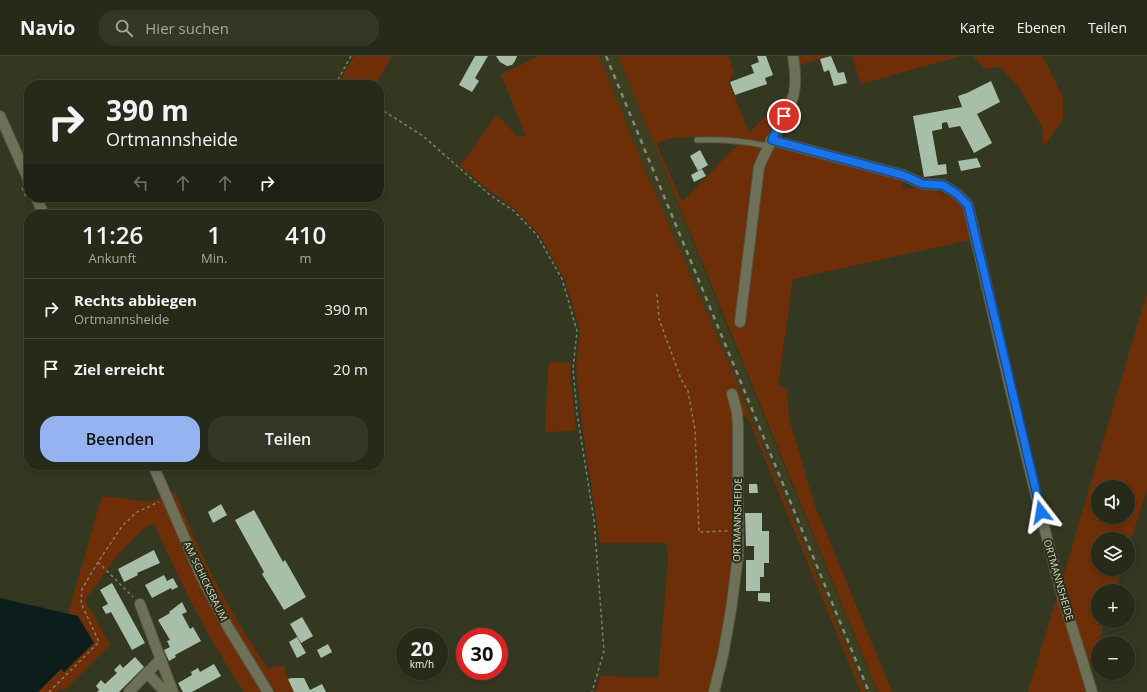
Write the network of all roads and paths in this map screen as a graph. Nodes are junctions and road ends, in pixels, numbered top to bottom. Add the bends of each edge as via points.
1 (351, 56) edge
2 (793, 56) edge
3 (338, 80) edge
4 (384, 111) edge
5 (0, 116) edge
6 (697, 140) dead end
7 (770, 143) junction
8 (24, 170) edge
9 (657, 294) dead end
10 (740, 322) dead end
11 (732, 394) dead end
12 (155, 470) edge
13 (159, 502) dead end
14 (738, 531) junction
15 (98, 562) junction
16 (140, 604) joint
17 (160, 659) junction
18 (147, 673) junction
19 (49, 692) edge
20 (129, 692) edge
21 (165, 692) edge
22 (173, 692) edge
23 (268, 692) edge
24 (592, 692) edge
25 (714, 692) edge
26 (1092, 692) edge

1 - 3 path
2 - 7 street via 794,93
4 - 24 path via 423,136 490,195 514,212 537,235 562,279 578,331 573,369 594,520 604,651
5 - 8 street
6 - 7 lane
7 - 10 street via 759,167
7 - 26 street, ORTMANNSHEIDE via 903,175 923,184 943,185 968,205 1048,541
9 - 14 path via 659,319 681,379 688,391 695,430 699,532
11 - 14 street, ORTMANNSHEIDE via 738,428
12 - 23 street, AM SCHICKSBAUM via 201,576 228,627
13 - 15 path via 137,512 123,525
14 - 25 street, ORTMANNSHEIDE via 738,556 731,610
15 - 16 path
15 - 19 path via 82,589 81,603 99,642
16 - 17 street
17 - 18 street
17 - 22 street
18 - 20 street
18 - 21 street

